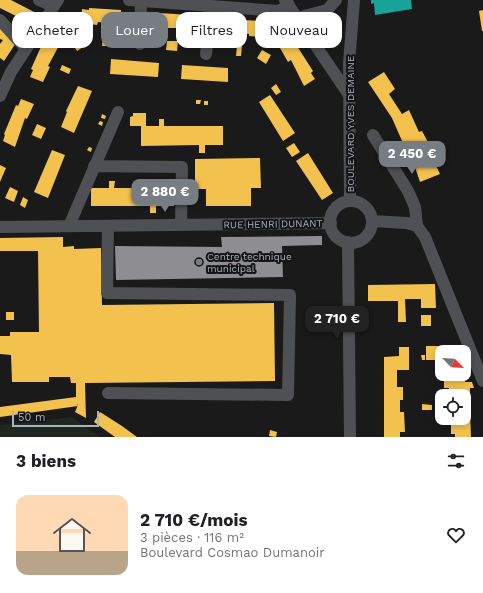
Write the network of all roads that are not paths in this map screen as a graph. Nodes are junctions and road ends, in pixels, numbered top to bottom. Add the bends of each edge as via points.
1 (39, 0) edge
2 (135, 0) edge
3 (336, 0) edge
4 (354, 0) edge
5 (198, 2) edge
6 (56, 3) edge
7 (287, 3) edge
8 (210, 6) junction
9 (136, 12) edge
10 (293, 12) edge
11 (319, 12) edge
12 (0, 20) edge
13 (318, 48) edge
14 (26, 49) junction
15 (206, 54) dead end
16 (5, 71) edge
17 (349, 95) junction
18 (0, 96) edge
19 (118, 112) dead end
20 (373, 135) dead end
21 (94, 166) junction
22 (350, 201) junction
23 (372, 222) junction
24 (331, 223) junction
25 (181, 225) junction
26 (69, 226) junction
27 (108, 226) junction
28 (417, 226) junction
29 (0, 227) edge
30 (348, 242) junction
31 (483, 381) edge
32 (108, 393) dead end
33 (350, 437) edge

1 - 6 street
2 - 5 street
2 - 9 street
3 - 11 street via 327,10
4 - 17 street, BOULEVARD YVES DEMAINE
5 - 8 street
6 - 14 street
7 - 8 street via 279,11
7 - 10 street
8 - 15 street
12 - 14 street
13 - 17 street
14 - 16 street
16 - 18 street
17 - 22 street, BOULEVARD YVES DEMAINE
19 - 21 street
20 - 28 street via 408,192 415,207
21 - 25 street via 182,168
21 - 26 street
22 - 23 street via 364,206
22 - 24 street via 337,207
23 - 28 street via 407,222
23 - 30 street via 365,237 360,241
24 - 25 street, RUE HENRI DUNANT
24 - 30 street via 338,238
25 - 27 street, RUE HENRI DUNANT
26 - 27 street, RUE HENRI DUNANT
26 - 29 street, RUE HENRI DUNANT
27 - 32 street via 107,293 290,295 288,395
28 - 31 street via 425,237
30 - 33 street

